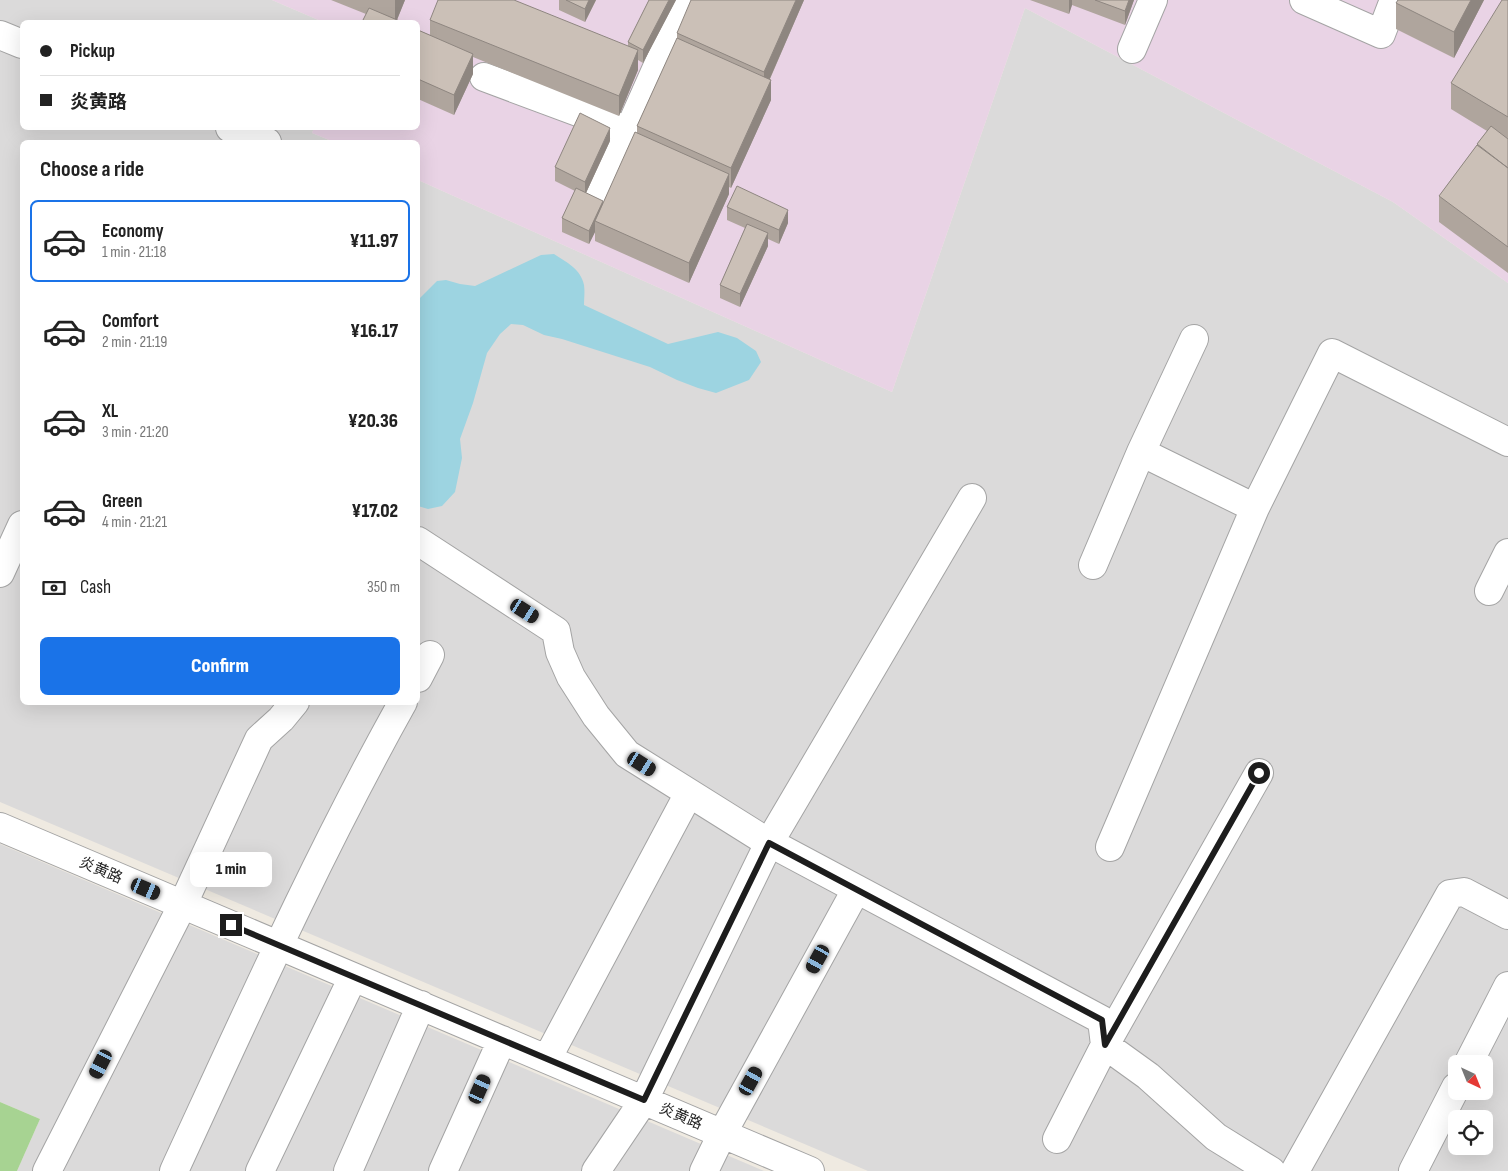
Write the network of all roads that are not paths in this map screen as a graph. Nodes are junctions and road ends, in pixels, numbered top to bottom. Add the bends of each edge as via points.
1 (686, 0) edge
2 (1153, 0) edge
3 (1304, 0) edge
4 (1394, 0) edge
5 (0, 35) edge
6 (20, 43) edge
7 (1132, 48) dead end
8 (484, 77) dead end
9 (235, 130) edge
10 (629, 131) junction
11 (262, 140) edge
12 (599, 198) edge
13 (1194, 339) dead end
14 (1508, 442) edge
15 (1141, 452) junction
16 (972, 498) dead end
17 (1255, 508) junction
18 (20, 528) edge
19 (420, 542) edge
20 (1508, 553) edge
21 (1093, 565) dead end
22 (0, 573) edge
23 (1489, 591) dead end
24 (293, 705) edge
25 (402, 705) edge
26 (1259, 773) dead end
27 (689, 793) junction
28 (0, 827) edge
29 (769, 843) junction
30 (1110, 846) dead end
31 (856, 890) junction
32 (183, 904) junction
33 (1508, 915) edge
34 (279, 945) junction
35 (354, 977) junction
36 (1508, 986) edge
37 (421, 1005) junction
38 (502, 1040) junction
39 (1105, 1045) junction
40 (1473, 1055) edge
41 (547, 1059) junction
42 (644, 1100) junction
43 (1449, 1100) edge
44 (722, 1134) junction
45 (1057, 1139) dead end
46 (47, 1171) edge
47 (174, 1171) edge
48 (260, 1171) edge
49 (348, 1171) edge
50 (443, 1171) edge
51 (596, 1171) edge
52 (704, 1171) edge
53 (810, 1171) edge
54 (1271, 1171) edge
55 (1295, 1171) edge
56 (1413, 1171) edge

1 - 10 street
2 - 7 street
3 - 4 street via 1381,34
5 - 6 street
8 - 10 street
9 - 11 street
10 - 12 street
13 - 15 street
14 - 17 street via 1332,353
15 - 17 street
15 - 21 street
16 - 29 street
17 - 30 street
18 - 22 street
19 - 27 street via 556,631 560,652 571,677 626,754
20 - 23 street
24 - 32 street via 259,739
25 - 34 street via 367,766
26 - 39 street
27 - 29 street
27 - 41 street
28 - 32 street, 炎黄路
29 - 31 street
29 - 42 street
31 - 39 street via 1102,1020
31 - 44 street
32 - 34 street, 炎黄路
32 - 46 street
33 - 55 street via 1464,892 1450,894
34 - 35 street, 炎黄路
34 - 47 street
35 - 37 street, 炎黄路
35 - 48 street
36 - 40 street
37 - 38 street, 炎黄路
37 - 49 street
38 - 41 street, 炎黄路
38 - 50 street
39 - 45 street
39 - 54 street via 1148,1076 1216,1137
41 - 42 street, 炎黄路
42 - 44 street, 炎黄路
42 - 51 street
43 - 56 street
44 - 52 street
44 - 53 street, 炎黄路

